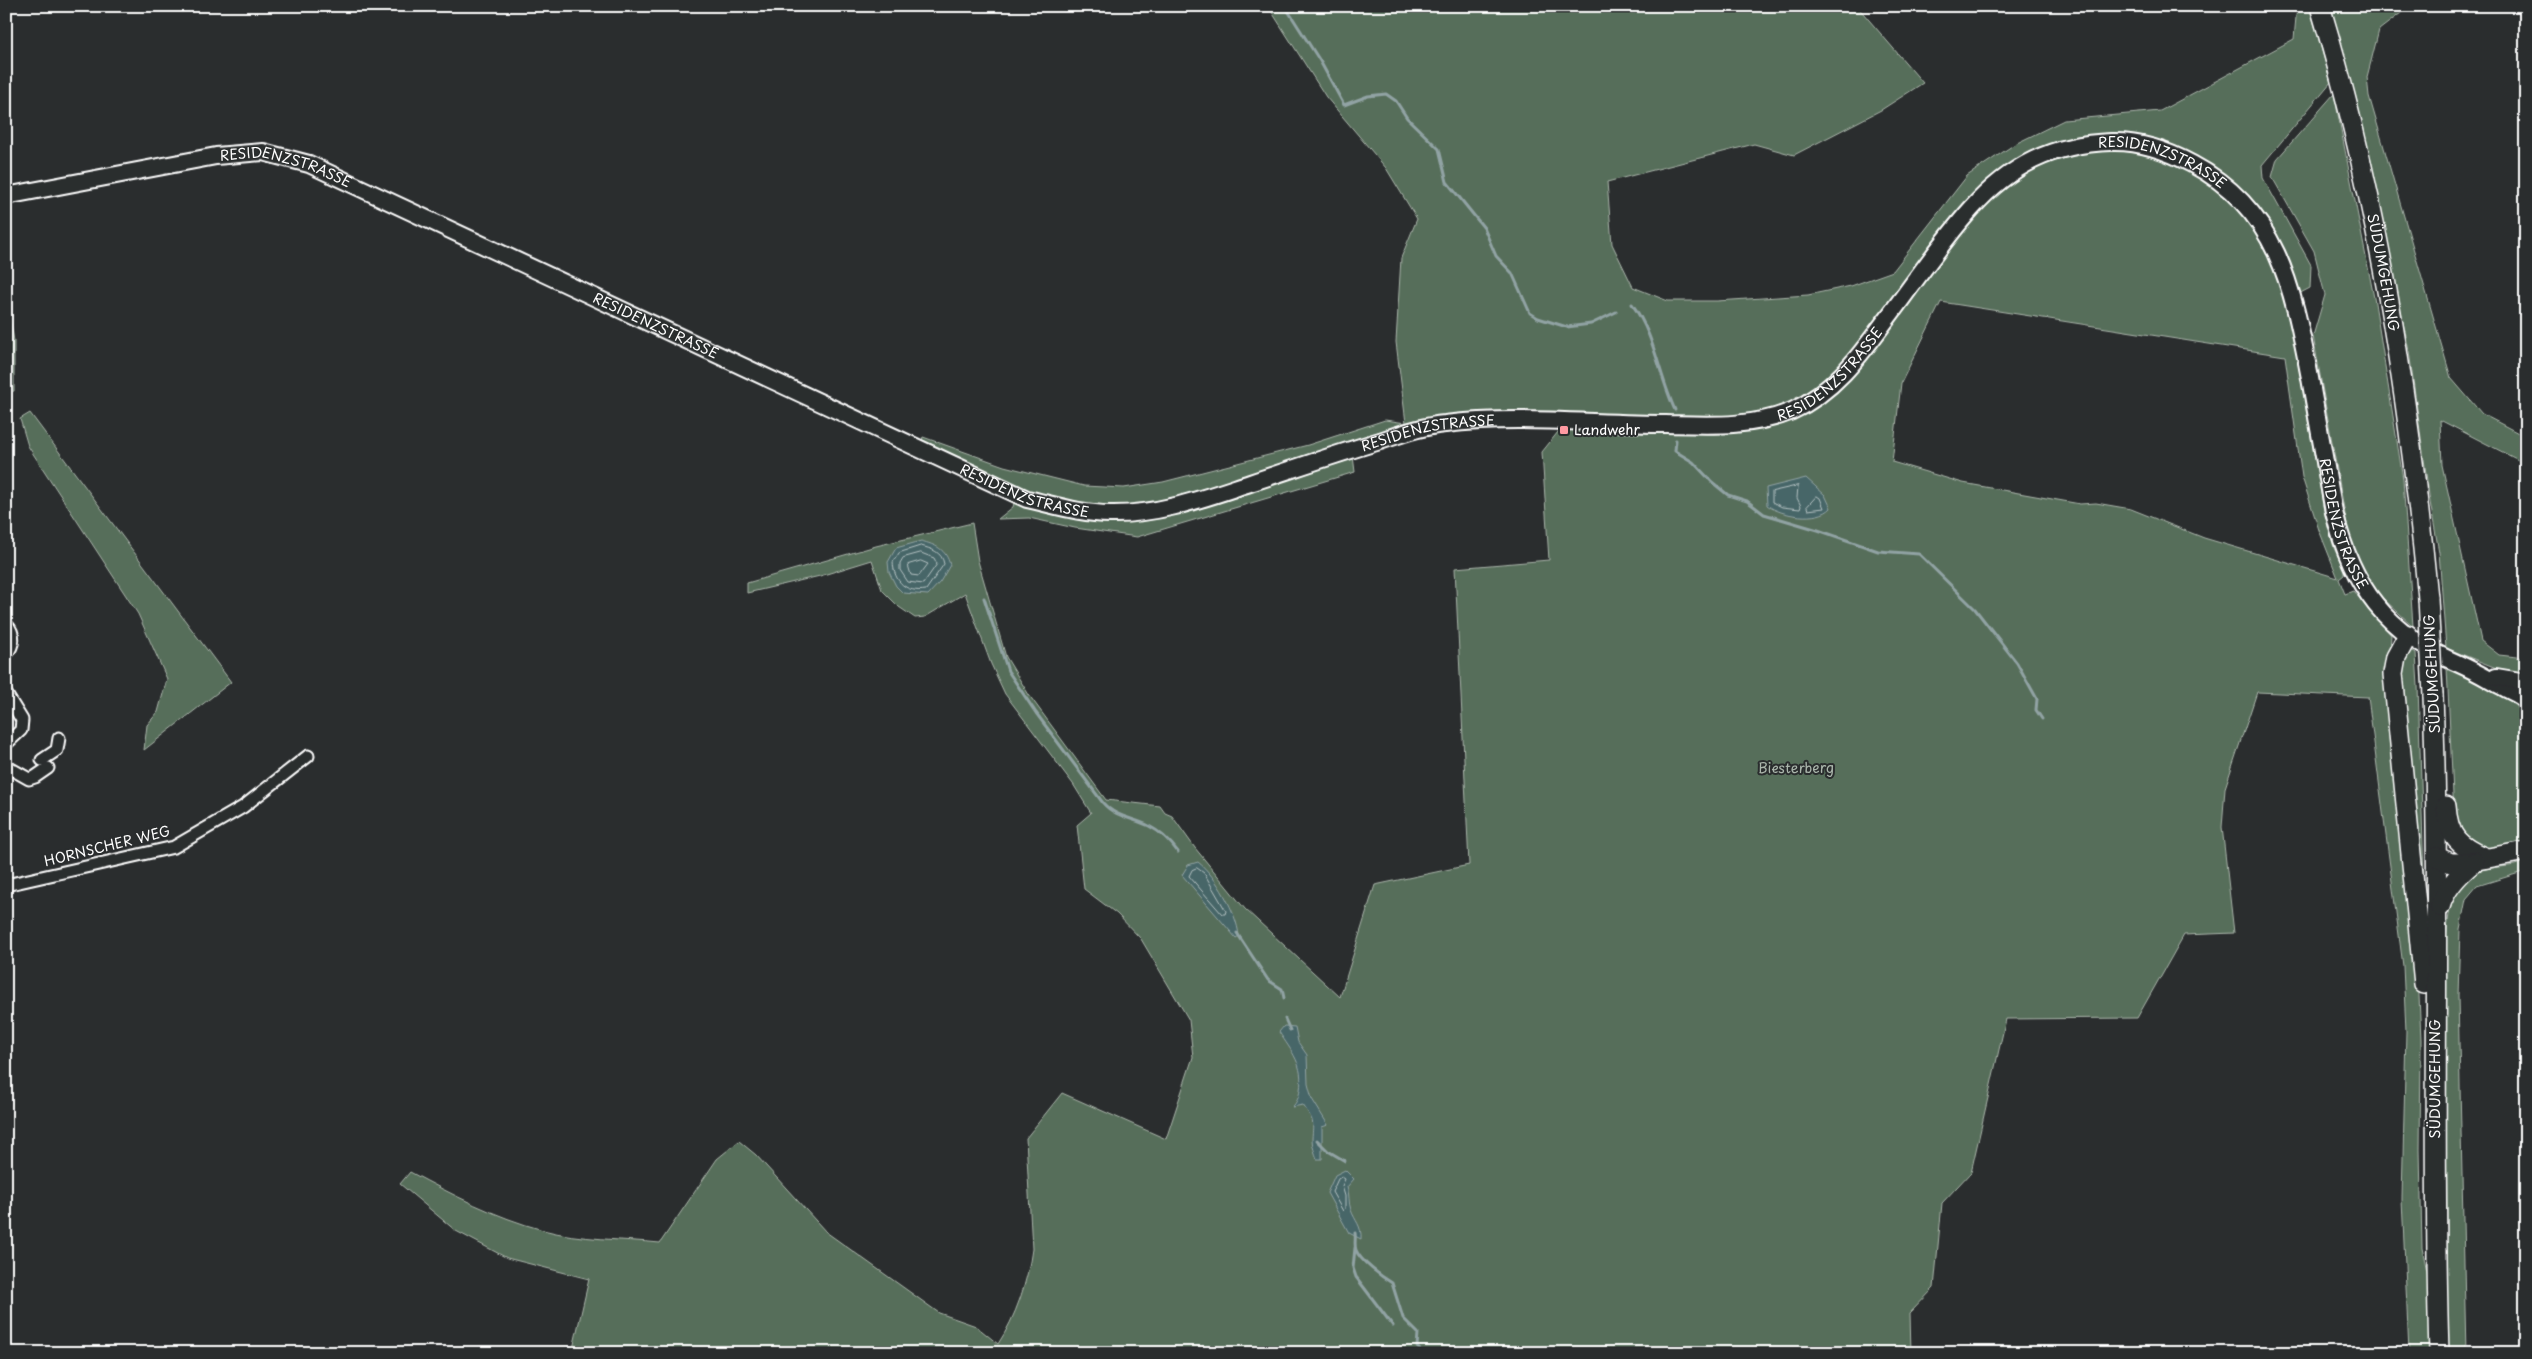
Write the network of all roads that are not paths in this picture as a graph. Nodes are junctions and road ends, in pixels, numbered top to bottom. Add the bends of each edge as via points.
1 (2320, 6) edge
2 (6, 196) edge
3 (6, 624) edge
4 (2408, 635) junction
5 (6, 655) edge
6 (2489, 677) junction
7 (2526, 682) edge
8 (6, 694) edge
9 (2526, 701) edge
10 (59, 738) dead end
11 (6, 744) edge
12 (2436, 754) junction
13 (308, 756) dead end
14 (6, 766) edge
15 (2526, 851) edge
16 (2438, 857) junction
17 (2480, 860) junction
18 (6, 885) edge
19 (2436, 928) junction
20 (2434, 1070) junction
21 (2439, 1353) edge

1 - 12 main road, SÜDUMGEHUNG, bridge via 2348,108 2395,338 2428,598
2 - 4 main road, RESIDENZSTRASSE via 216,156 262,152 287,157 309,164 1027,499 1078,512 1136,514 1192,502 1368,444 1442,424 1512,421 1722,426 1766,419 1794,410 1834,384 1858,358 1971,209 1998,183 2048,152 2080,143 2131,141 2180,157 2211,174 2246,207 2274,247 2290,283 2300,322 2342,543 2362,586 2379,609
3 - 5 street via 13,635 13,646
4 - 6 main road, RESIDENZSTRASSE via 2454,662
4 - 20 main road via 2396,657 2393,674
6 - 7 main road, RESIDENZSTRASSE
6 - 9 main road, RESIDENZSTRASSE
8 - 11 street via 22,720 22,730
10 - 14 street via 57,750 35,777 29,779
12 - 16 main road, SÜDUMGEHUNG
12 - 17 main road via 2443,781 2447,823 2452,835
13 - 18 street, HORNSCHER WEG via 242,807 174,847
15 - 17 main road
16 - 17 main road via 2451,863
16 - 19 main road, SÜDUMGEHUNG
17 - 19 main road via 2452,883 2442,899
19 - 20 main road, SÜDUMGEHUNG
20 - 21 main road, SÜDUMGEHUNG

